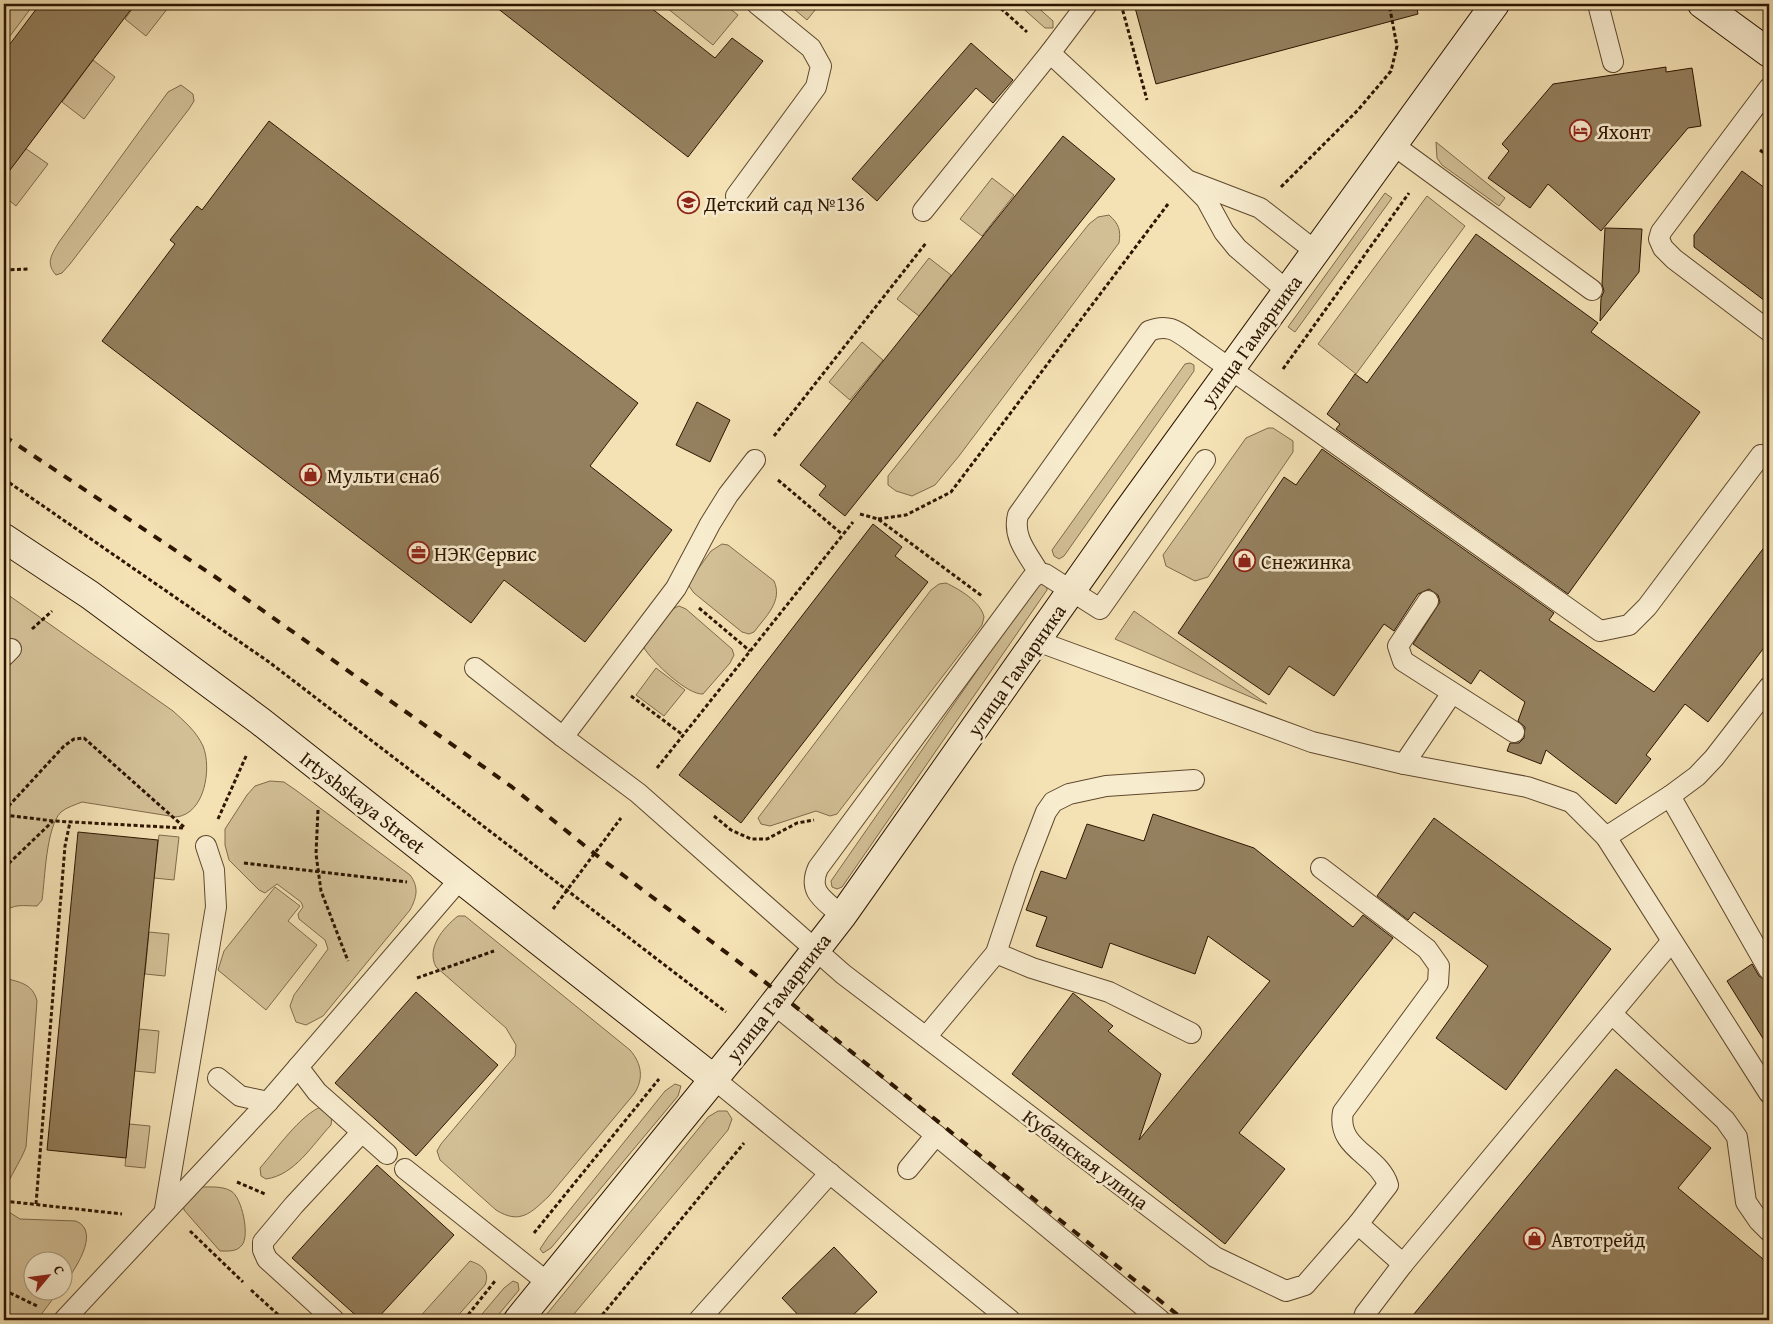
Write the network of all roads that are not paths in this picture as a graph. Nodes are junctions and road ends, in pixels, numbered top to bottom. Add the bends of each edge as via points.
1 (757, 4) edge
2 (1087, 4) edge
3 (1494, 4) edge
4 (1598, 4) edge
5 (1702, 4) edge
6 (1769, 52) edge
7 (1050, 53) junction
8 (1613, 62) dead end
9 (1769, 88) edge
10 (1392, 144) junction
11 (1187, 180) junction
12 (736, 196) dead end
13 (923, 212) dead end
14 (1315, 251) junction
15 (1286, 290) junction
16 (1592, 290) dead end
17 (1769, 331) edge
18 (1230, 368) junction
19 (1761, 455) dead end
20 (755, 460) road end
21 (1205, 460) dead end
22 (4, 538) edge
23 (1039, 573) junction
24 (1071, 590) junction
25 (1428, 601) dead end
26 (1037, 642) junction
27 (475, 668) dead end
28 (1769, 687) edge
29 (1452, 693) junction
30 (1514, 732) dead end
31 (563, 736) junction
32 (1404, 764) junction
33 (1194, 780) dead end
34 (1670, 796) junction
35 (1606, 837) junction
36 (209, 853) road end
37 (1321, 868) dead end
38 (460, 879) junction
39 (842, 916) junction
40 (1671, 942) junction
41 (816, 950) junction
42 (996, 953) junction
43 (1769, 970) edge
44 (774, 1004) junction
45 (1612, 1014) junction
46 (1191, 1033) dead end
47 (926, 1037) junction
48 (298, 1067) junction
49 (218, 1078) dead end
50 (714, 1079) junction
51 (1769, 1093) edge
52 (268, 1102) junction
53 (361, 1133) junction
54 (936, 1135) junction
55 (387, 1154) dead end
56 (405, 1169) dead end
57 (908, 1169) dead end
58 (830, 1173) junction
59 (166, 1209) junction
60 (1358, 1224) junction
61 (1769, 1231) edge
62 (1403, 1264) junction
63 (548, 1283) junction
64 (64, 1320) edge
65 (334, 1320) edge
66 (518, 1320) edge
67 (699, 1320) edge
68 (1010, 1320) edge
69 (1160, 1320) edge
70 (1363, 1320) edge

1 - 12 lane via 811,48 820,66 816,87
2 - 7 lane
3 - 10 main road, улица Гамарника
4 - 8 lane
5 - 6 main road
7 - 11 lane
7 - 13 lane
9 - 17 lane via 1661,232 1659,239 1674,259
10 - 14 main road, улица Гамарника
10 - 16 lane
11 - 14 lane via 1260,208
11 - 15 lane via 1206,200 1224,232 1238,248
14 - 15 main road, улица Гамарника
15 - 18 main road, улица Гамарника
18 - 19 lane via 1600,631 1628,626 1647,607
18 - 23 lane via 1169,327 1149,331 1018,515 1015,525 1017,536
18 - 24 main road, улица Гамарника
20 - 31 lane via 710,524 676,588
21 - 24 lane via 1095,616
22 - 38 main road, Irtyshskaya Street via 90,595 260,721
23 - 24 lane
23 - 39 lane via 1005,613 818,868 813,880 815,889
24 - 26 main road, улица Гамарника
25 - 29 lane via 1398,646 1403,661
26 - 32 lane via 1312,742
26 - 39 main road, улица Гамарника
27 - 31 lane, Кубанская улица
28 - 34 lane via 1714,758 1697,776
29 - 30 lane
29 - 32 lane
31 - 41 lane, Кубанская улица via 638,793
32 - 35 lane via 1527,787 1571,802
33 - 42 lane via 1106,786 1069,794 1053,802 1024,869
34 - 35 lane
34 - 43 lane
35 - 40 lane
36 - 59 lane via 216,907
37 - 60 lane, Кубанская улица via 1428,949 1439,966 1438,983 1343,1112 1341,1124 1346,1137 1385,1176 1388,1185
38 - 48 lane
38 - 50 main road, Irtyshskaya Street
39 - 41 main road, улица Гамарника
40 - 45 lane
40 - 51 lane
41 - 44 main road, улица Гамарника
41 - 47 lane, Кубанская улица
42 - 46 lane via 1025,966 1109,992
42 - 47 lane
44 - 50 main road, улица Гамарника
44 - 54 lane
45 - 61 lane via 1725,1120 1737,1137 1746,1202
45 - 62 lane
47 - 60 lane, Кубанская улица via 1215,1257 1286,1291 1305,1285
48 - 52 lane
48 - 53 lane via 317,1092
49 - 52 lane via 240,1096
50 - 58 lane
50 - 63 main road, улица Гамарника
52 - 59 lane
53 - 55 lane
53 - 65 lane via 263,1242 263,1250 276,1268
54 - 57 lane
54 - 69 lane
56 - 63 lane
58 - 67 lane
58 - 68 lane
59 - 64 lane
60 - 62 lane
62 - 70 lane via 1364,1314
63 - 66 main road, улица Гамарника

